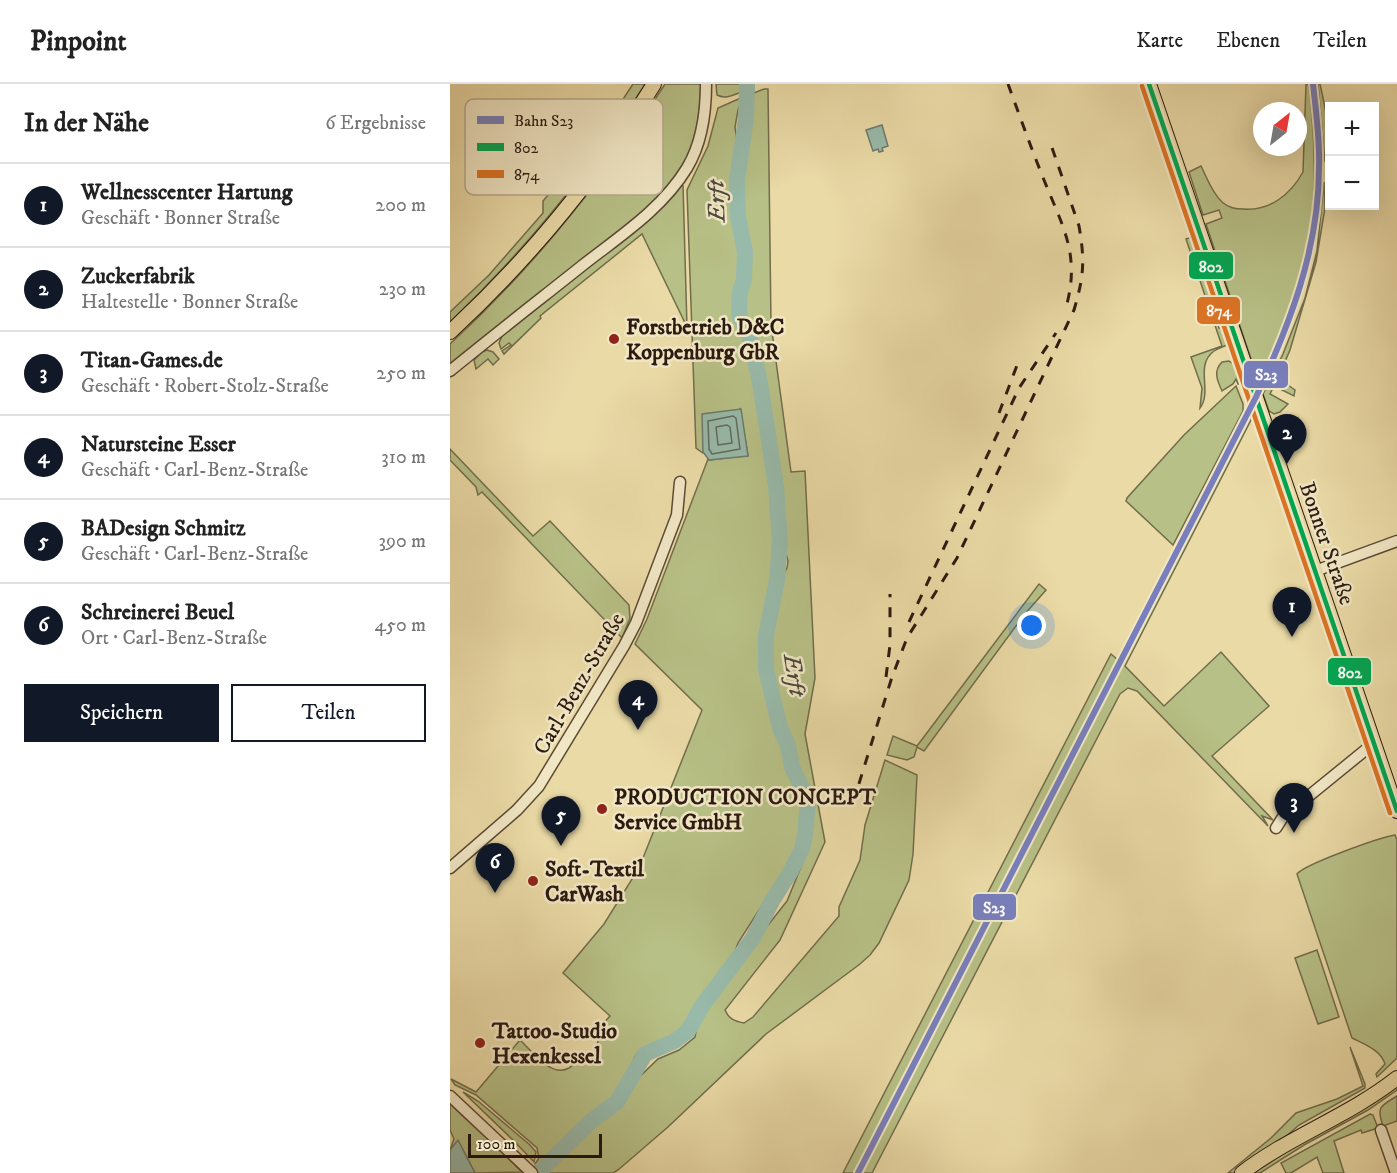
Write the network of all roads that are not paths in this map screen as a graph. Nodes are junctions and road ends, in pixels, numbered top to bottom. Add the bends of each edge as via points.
1 (654, 84) edge
2 (706, 84) edge
3 (1149, 84) edge
4 (644, 99) edge
5 (576, 195) edge
6 (450, 332) edge
7 (450, 371) edge
8 (680, 482) dead end
9 (1397, 541) edge
10 (1316, 571) junction
11 (1374, 743) junction
12 (1397, 811) edge
13 (1276, 828) dead end
14 (450, 868) edge
15 (1397, 1066) edge
16 (1397, 1078) edge
17 (450, 1096) edge
18 (1382, 1130) dead end
19 (1292, 1141) junction
20 (532, 1173) edge
21 (1242, 1173) edge
22 (1396, 1173) edge

1 - 4 main road
2 - 7 street via 699,141 687,168 655,207
3 - 10 main road, Bonner Straße
5 - 6 main road via 517,265
8 - 14 street, Carl-Benz-Straße via 677,515 624,646 539,786
9 - 10 street
10 - 11 main road, Bonner Straße
11 - 12 main road, Bonner Straße
11 - 13 street via 1283,817
15 - 19 main road via 1368,1089 1303,1125
16 - 19 main road
17 - 20 street
18 - 22 street
19 - 21 main road

